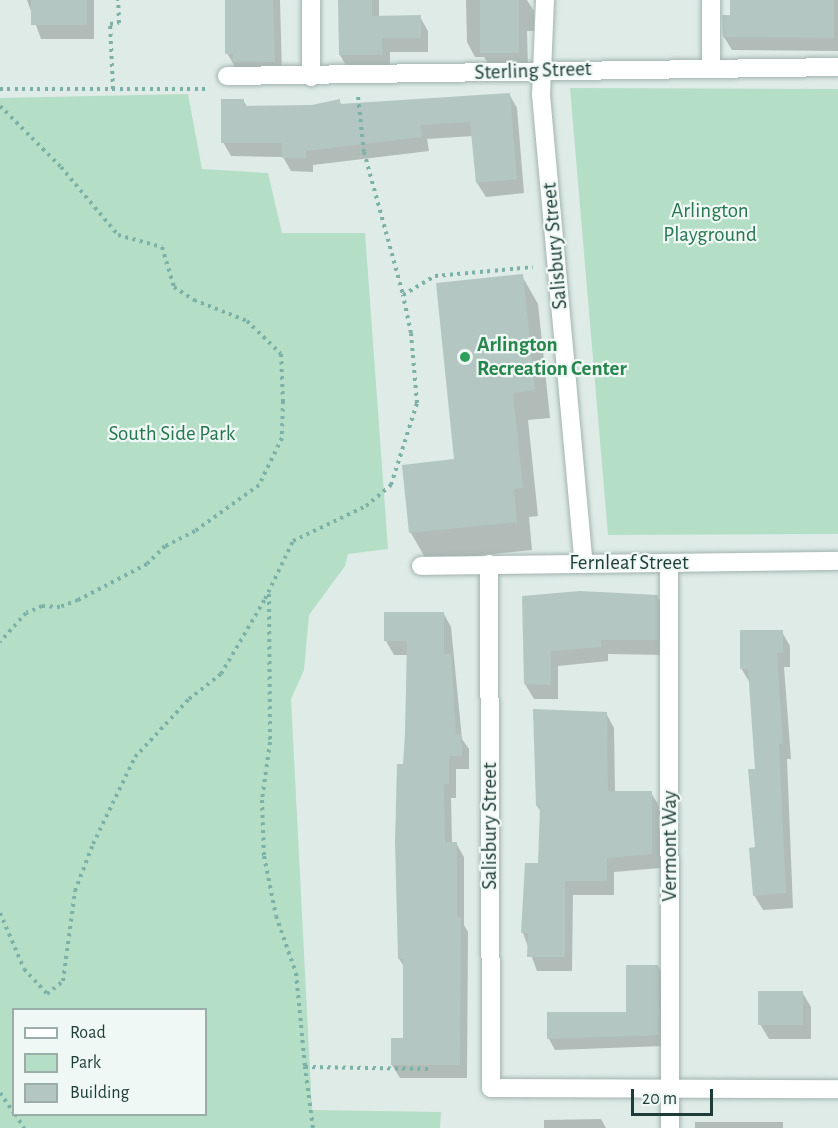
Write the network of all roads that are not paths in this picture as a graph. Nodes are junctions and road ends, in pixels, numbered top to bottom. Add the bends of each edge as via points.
1 (311, 0) edge
2 (545, 0) edge
3 (711, 0) edge
4 (711, 66) junction
5 (838, 67) edge
6 (544, 70) junction
7 (311, 77) junction
8 (222, 82) road end
9 (838, 561) edge
10 (584, 563) junction
11 (489, 564) junction
12 (669, 564) junction
13 (421, 566) dead end
14 (838, 1089) edge
15 (671, 1090) junction
16 (670, 1128) edge

1 - 7 street
2 - 6 street, Salisbury Street
3 - 4 street
4 - 5 street, Sterling Street
4 - 6 street, Sterling Street
6 - 7 street, Sterling Street
6 - 10 street, Salisbury Street via 541,95
7 - 8 street, Sterling Street
9 - 12 street, Fernleaf Street
10 - 11 street, Fernleaf Street
10 - 12 street, Fernleaf Street
11 - 13 street, Fernleaf Street
11 - 15 street, Salisbury Street via 491,1088
12 - 15 street, Vermont Way
14 - 15 street
15 - 16 street, Vermont Way

